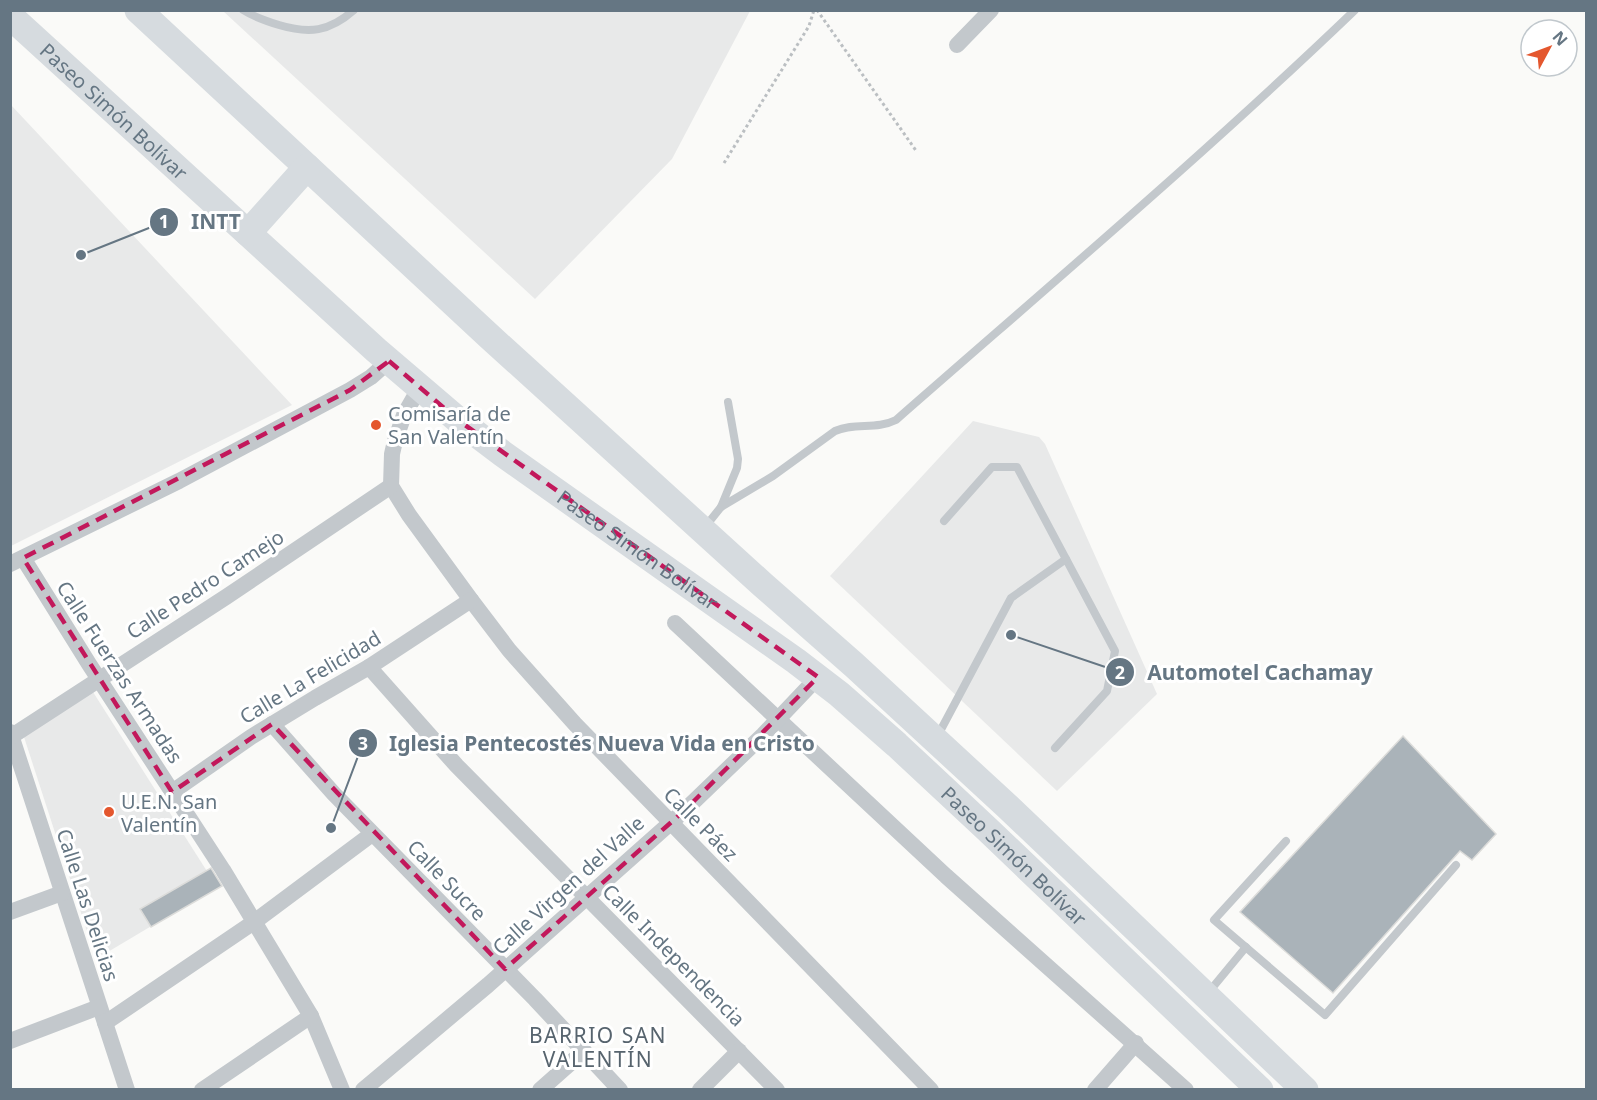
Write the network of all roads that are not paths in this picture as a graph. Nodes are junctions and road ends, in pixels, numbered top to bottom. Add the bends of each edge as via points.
1 (138, 10) edge
2 (243, 10) edge
3 (354, 10) edge
4 (991, 10) edge
5 (1355, 10) edge
6 (10, 16) edge
7 (957, 45) dead end
8 (307, 167) junction
9 (248, 233) junction
10 (389, 361) junction
11 (420, 387) junction
12 (728, 402) dead end
13 (391, 486) junction
14 (721, 507) junction
15 (944, 521) dead end
16 (702, 530) junction
17 (1066, 559) junction
18 (17, 561) edge
19 (471, 600) junction
20 (675, 622) dead end
21 (369, 667) junction
22 (818, 677) junction
23 (99, 679) junction
24 (777, 720) junction
25 (272, 724) junction
26 (11, 734) edge
27 (936, 740) junction
28 (1055, 748) dead end
29 (17, 776) edge
30 (172, 792) junction
31 (671, 822) junction
32 (372, 834) junction
33 (1286, 841) dead end
34 (1456, 865) dead end
35 (62, 893) junction
36 (587, 897) junction
37 (10, 912) edge
38 (254, 922) junction
39 (1246, 947) junction
40 (505, 969) junction
41 (1206, 995) junction
42 (102, 1015) junction
43 (311, 1016) junction
44 (10, 1041) edge
45 (1136, 1043) junction
46 (739, 1051) junction
47 (584, 1052) junction
48 (127, 1089) edge
49 (202, 1089) edge
50 (342, 1089) edge
51 (363, 1089) edge
52 (540, 1089) edge
53 (620, 1089) edge
54 (700, 1089) edge
55 (777, 1089) edge
56 (931, 1089) edge
57 (1095, 1089) edge
58 (1186, 1089) edge
59 (1260, 1089) edge
60 (1305, 1089) edge

1 - 8 main road, Paseo Simón Bolívar
2 - 3 lane via 268,22 303,31 327,28
4 - 7 street
5 - 14 lane via 1261,99 896,420 835,430 773,476
6 - 9 main road, Paseo Simón Bolívar
8 - 9 main road
8 - 16 main road, Paseo Simón Bolívar
9 - 10 main road, Paseo Simón Bolívar
10 - 11 main road, Paseo Simón Bolívar
10 - 18 street via 350,390
11 - 13 street via 395,441
11 - 22 main road, Paseo Simón Bolívar via 503,454
12 - 14 lane via 738,459
13 - 19 street, Calle Páez
13 - 23 street, Calle Pedro Camejo
14 - 16 lane
15 - 17 lane via 993,467 1017,467
16 - 27 main road, Paseo Simón Bolívar
17 - 27 lane via 1011,598
17 - 28 lane via 1115,651 1107,691
18 - 23 street, Calle Fuerzas Armadas
19 - 21 street, Calle La Felicidad
19 - 31 street, Calle Páez via 509,650 575,724
20 - 24 street, Paseo Simón Bolívar
21 - 25 street, Calle La Felicidad
21 - 36 street, Calle Independencia via 457,766
22 - 24 street, Calle Virgen del Valle
22 - 59 main road, Paseo Simón Bolívar via 987,829
23 - 26 street, Calle Pedro Camejo
23 - 30 street, Calle Fuerzas Armadas
24 - 31 street, Calle Virgen del Valle
24 - 45 street, Paseo Simón Bolívar
25 - 30 street, Calle La Felicidad
25 - 32 street, Calle Sucre
26 - 29 street, Calle Las Delicias
27 - 41 main road, Paseo Simón Bolívar
29 - 35 street, Calle Las Delicias
30 - 38 street, Calle Fuerzas Armadas
31 - 36 street, Calle Virgen del Valle
31 - 56 street, Calle Páez
32 - 38 street
32 - 40 street, Calle Sucre
33 - 39 lane via 1214,920
34 - 39 lane via 1325,1015
35 - 37 street
35 - 42 street, Calle Las Delicias
36 - 40 street, Calle Virgen del Valle
36 - 46 street, Calle Independencia
38 - 42 street
38 - 43 street, Calle Fuerzas Armadas
39 - 41 lane
40 - 47 street, Calle Sucre
40 - 51 street, Calle Virgen del Valle
41 - 60 main road, Paseo Simón Bolívar
42 - 44 street
42 - 48 street, Calle Las Delicias
43 - 49 street
43 - 50 street, Calle Fuerzas Armadas
45 - 57 street
45 - 58 street, Paseo Simón Bolívar
46 - 54 street
46 - 55 street, Calle Independencia
47 - 52 street
47 - 53 street, Calle Sucre

